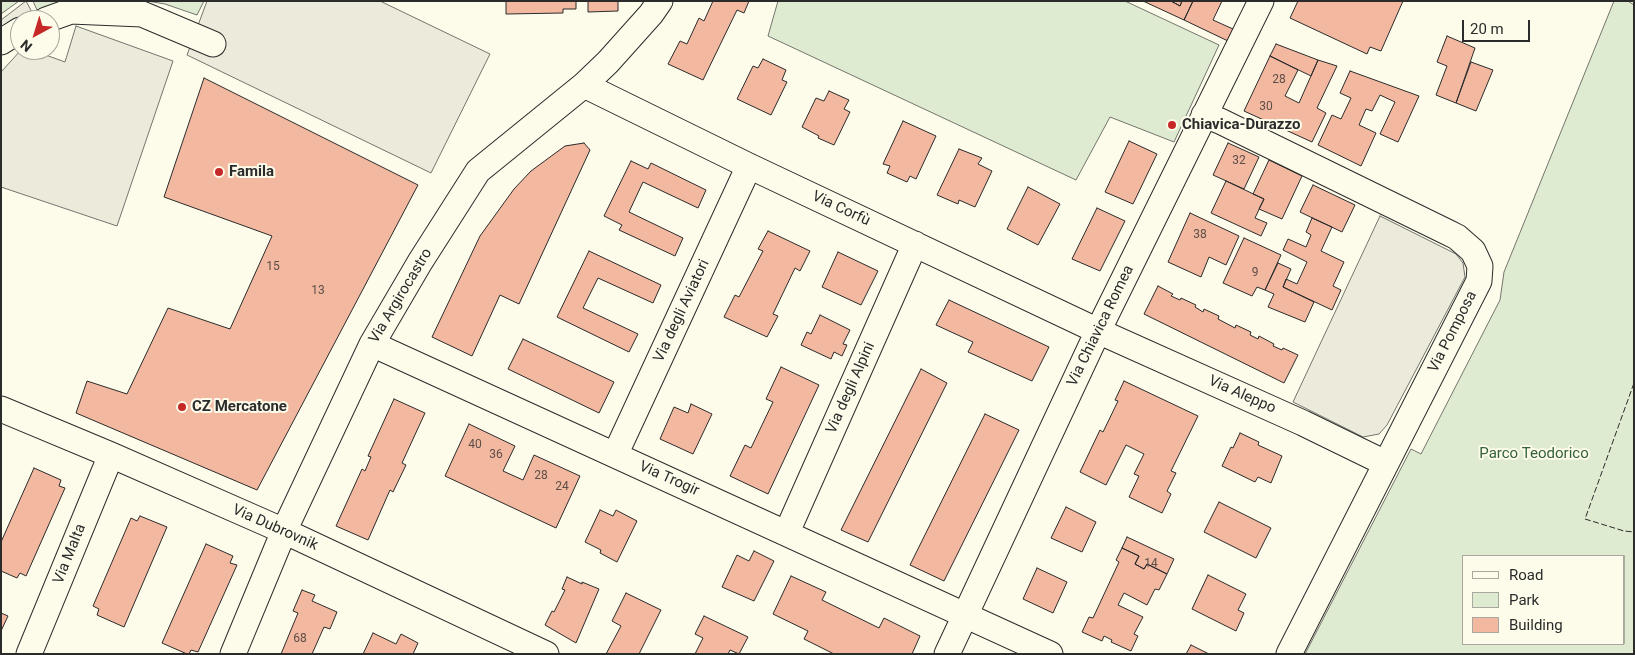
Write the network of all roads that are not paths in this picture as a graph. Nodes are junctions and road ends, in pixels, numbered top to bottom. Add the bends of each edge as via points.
1 (660, 1) edge
2 (1261, 1) edge
3 (60, 15) edge
4 (213, 44) dead end
5 (584, 85) junction
6 (1204, 115) junction
7 (749, 166) junction
8 (915, 244) junction
9 (1098, 330) junction
10 (372, 344) junction
11 (1, 409) edge
12 (111, 455) junction
13 (615, 455) junction
14 (1385, 463) junction
15 (284, 531) junction
16 (787, 532) junction
17 (965, 614) junction
18 (29, 654) edge
19 (233, 654) edge
20 (546, 654) edge
21 (947, 654) edge
22 (1050, 654) edge
23 (1289, 654) edge

1 - 5 street, Via Argirocastro
2 - 6 street, Via Chiavica Romea
3 - 4 street via 71,11 142,14
5 - 7 street, Via Corfù
5 - 10 street, Via Argirocastro via 478,171
6 - 9 street, Via Chiavica Romea
6 - 14 street, Via Pomposa via 1412,213 1457,237 1473,251 1480,266 1479,281
7 - 8 street, Via Corfù
7 - 13 street, Via degli Aviatori
8 - 9 street, Via Corfù
8 - 16 street, Via degli Alpini
9 - 14 street, Via Aleppo
9 - 17 street, Via Chiavica Romea
10 - 13 street, Via Trogir
10 - 15 street, Via Argirocastro
11 - 12 street, Via Dubrovnik
12 - 15 street, Via Dubrovnik
12 - 18 street, Via Malta
13 - 16 street, Via Trogir
14 - 23 street, Via Pomposa
15 - 19 street, Via Argirocastro
15 - 20 street, Via Dubrovnik
16 - 17 street, Via Trogir
17 - 21 street, Via Chiavica Romea
17 - 22 street, Via Trogir

